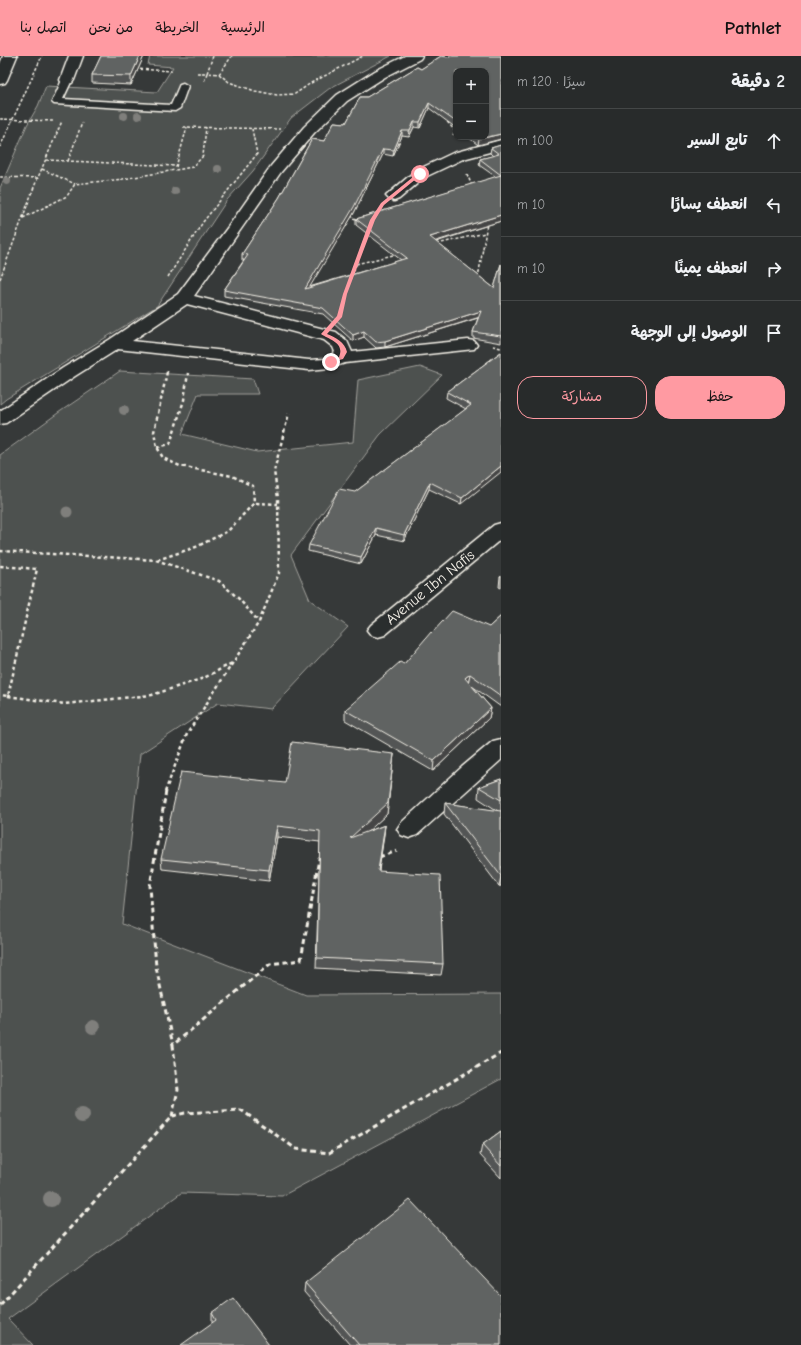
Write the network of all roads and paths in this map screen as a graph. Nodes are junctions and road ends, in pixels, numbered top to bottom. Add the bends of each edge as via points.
1 (10, 56) edge
2 (42, 56) edge
3 (76, 56) edge
4 (213, 56) edge
5 (232, 56) edge
6 (363, 56) edge
7 (415, 56) edge
8 (128, 68) edge
9 (175, 71) dead end
10 (191, 72) dead end
11 (207, 73) junction
12 (219, 74) junction
13 (0, 80) edge
14 (67, 80) joint
15 (183, 86) dead end
16 (178, 102) junction
17 (447, 115) edge
18 (0, 119) edge
19 (13, 119) junction
20 (62, 122) junction
21 (68, 122) dead end
22 (75, 122) dead end
23 (181, 126) dead end
24 (187, 127) junction
25 (206, 127) junction
26 (252, 128) junction
27 (309, 130) junction
28 (501, 144) edge
29 (0, 148) edge
30 (476, 151) junction
31 (458, 156) junction
32 (46, 160) junction
33 (68, 161) junction
34 (176, 166) junction
35 (42, 169) junction
36 (175, 170) junction
37 (0, 177) edge
38 (38, 178) junction
39 (75, 184) junction
40 (476, 191) edge
41 (394, 196) joint
42 (342, 217) edge
43 (22, 218) junction
44 (372, 220) junction
45 (487, 220) edge
46 (485, 233) junction
47 (435, 245) edge
48 (399, 254) edge
49 (356, 264) junction
50 (0, 279) edge
51 (351, 279) edge
52 (166, 281) dead end
53 (477, 285) edge
54 (184, 298) junction
55 (115, 344) junction
56 (468, 345) dead end
57 (172, 350) junction
58 (189, 352) junction
59 (341, 358) junction
60 (289, 413) dead end
61 (0, 419) edge
62 (157, 447) junction
63 (254, 503) junction
64 (278, 504) junction
65 (501, 529) edge
66 (0, 551) edge
67 (156, 560) junction
68 (0, 566) edge
69 (259, 622) junction
70 (378, 630) dead end
71 (233, 663) junction
72 (0, 695) edge
73 (8, 696) junction
74 (501, 747) edge
75 (409, 829) joint
76 (325, 858) edge
77 (373, 858) edge
78 (173, 1045) junction
79 (501, 1053) edge
80 (172, 1116) junction
81 (0, 1305) edge

1 - 13 street
2 - 19 path
3 - 14 street
4 - 11 path
5 - 12 path
6 - 12 path via 310,83 295,94 276,95 255,91 229,82
7 - 27 street via 342,98
8 - 9 path
10 - 11 path
11 - 12 path
11 - 16 path via 197,102
14 - 16 lane via 57,102 175,108
15 - 16 lane
17 - 30 path via 443,119 455,131 454,141
18 - 19 path
19 - 20 path
19 - 29 path
20 - 21 path
20 - 32 path
22 - 33 path via 82,123
23 - 24 path
24 - 25 path
24 - 34 path
25 - 26 path
25 - 36 path via 203,156 193,167
26 - 27 path
26 - 52 path via 256,154 203,222
27 - 54 street via 276,169
28 - 30 street
30 - 31 street
31 - 40 path
31 - 41 street via 420,174
32 - 33 path
32 - 35 path
33 - 34 path
34 - 36 path
35 - 38 path
35 - 39 path
36 - 39 path via 123,180
37 - 38 path
38 - 43 path
39 - 43 path via 67,196
41 - 44 path via 382,204
42 - 44 path
43 - 50 path
44 - 49 path
45 - 46 path
46 - 47 path
46 - 53 path
48 - 49 path
49 - 51 path
54 - 55 street
54 - 59 street via 330,336 343,348
55 - 57 street
55 - 61 street
56 - 59 street
57 - 58 street
57 - 62 path via 154,432
58 - 59 street via 309,365 324,364
58 - 62 path via 187,389 180,417 170,444
60 - 64 path via 274,471
62 - 63 path via 163,458 180,466 232,476 253,486
63 - 64 path
63 - 67 path via 228,531 196,547
64 - 69 path via 278,573
65 - 70 street, Avenue Ibn Nafis
66 - 67 path
67 - 69 path via 219,581
68 - 73 path via 37,569
69 - 71 path
71 - 73 path via 204,678 152,695 64,704
71 - 78 path via 188,734 166,789 150,886 156,967
72 - 73 path
74 - 75 street
75 - 77 path via 398,850
76 - 78 path via 319,859 301,960 270,964
78 - 80 path via 178,1090
79 - 80 path via 329,1153 296,1149 240,1110
80 - 81 path

